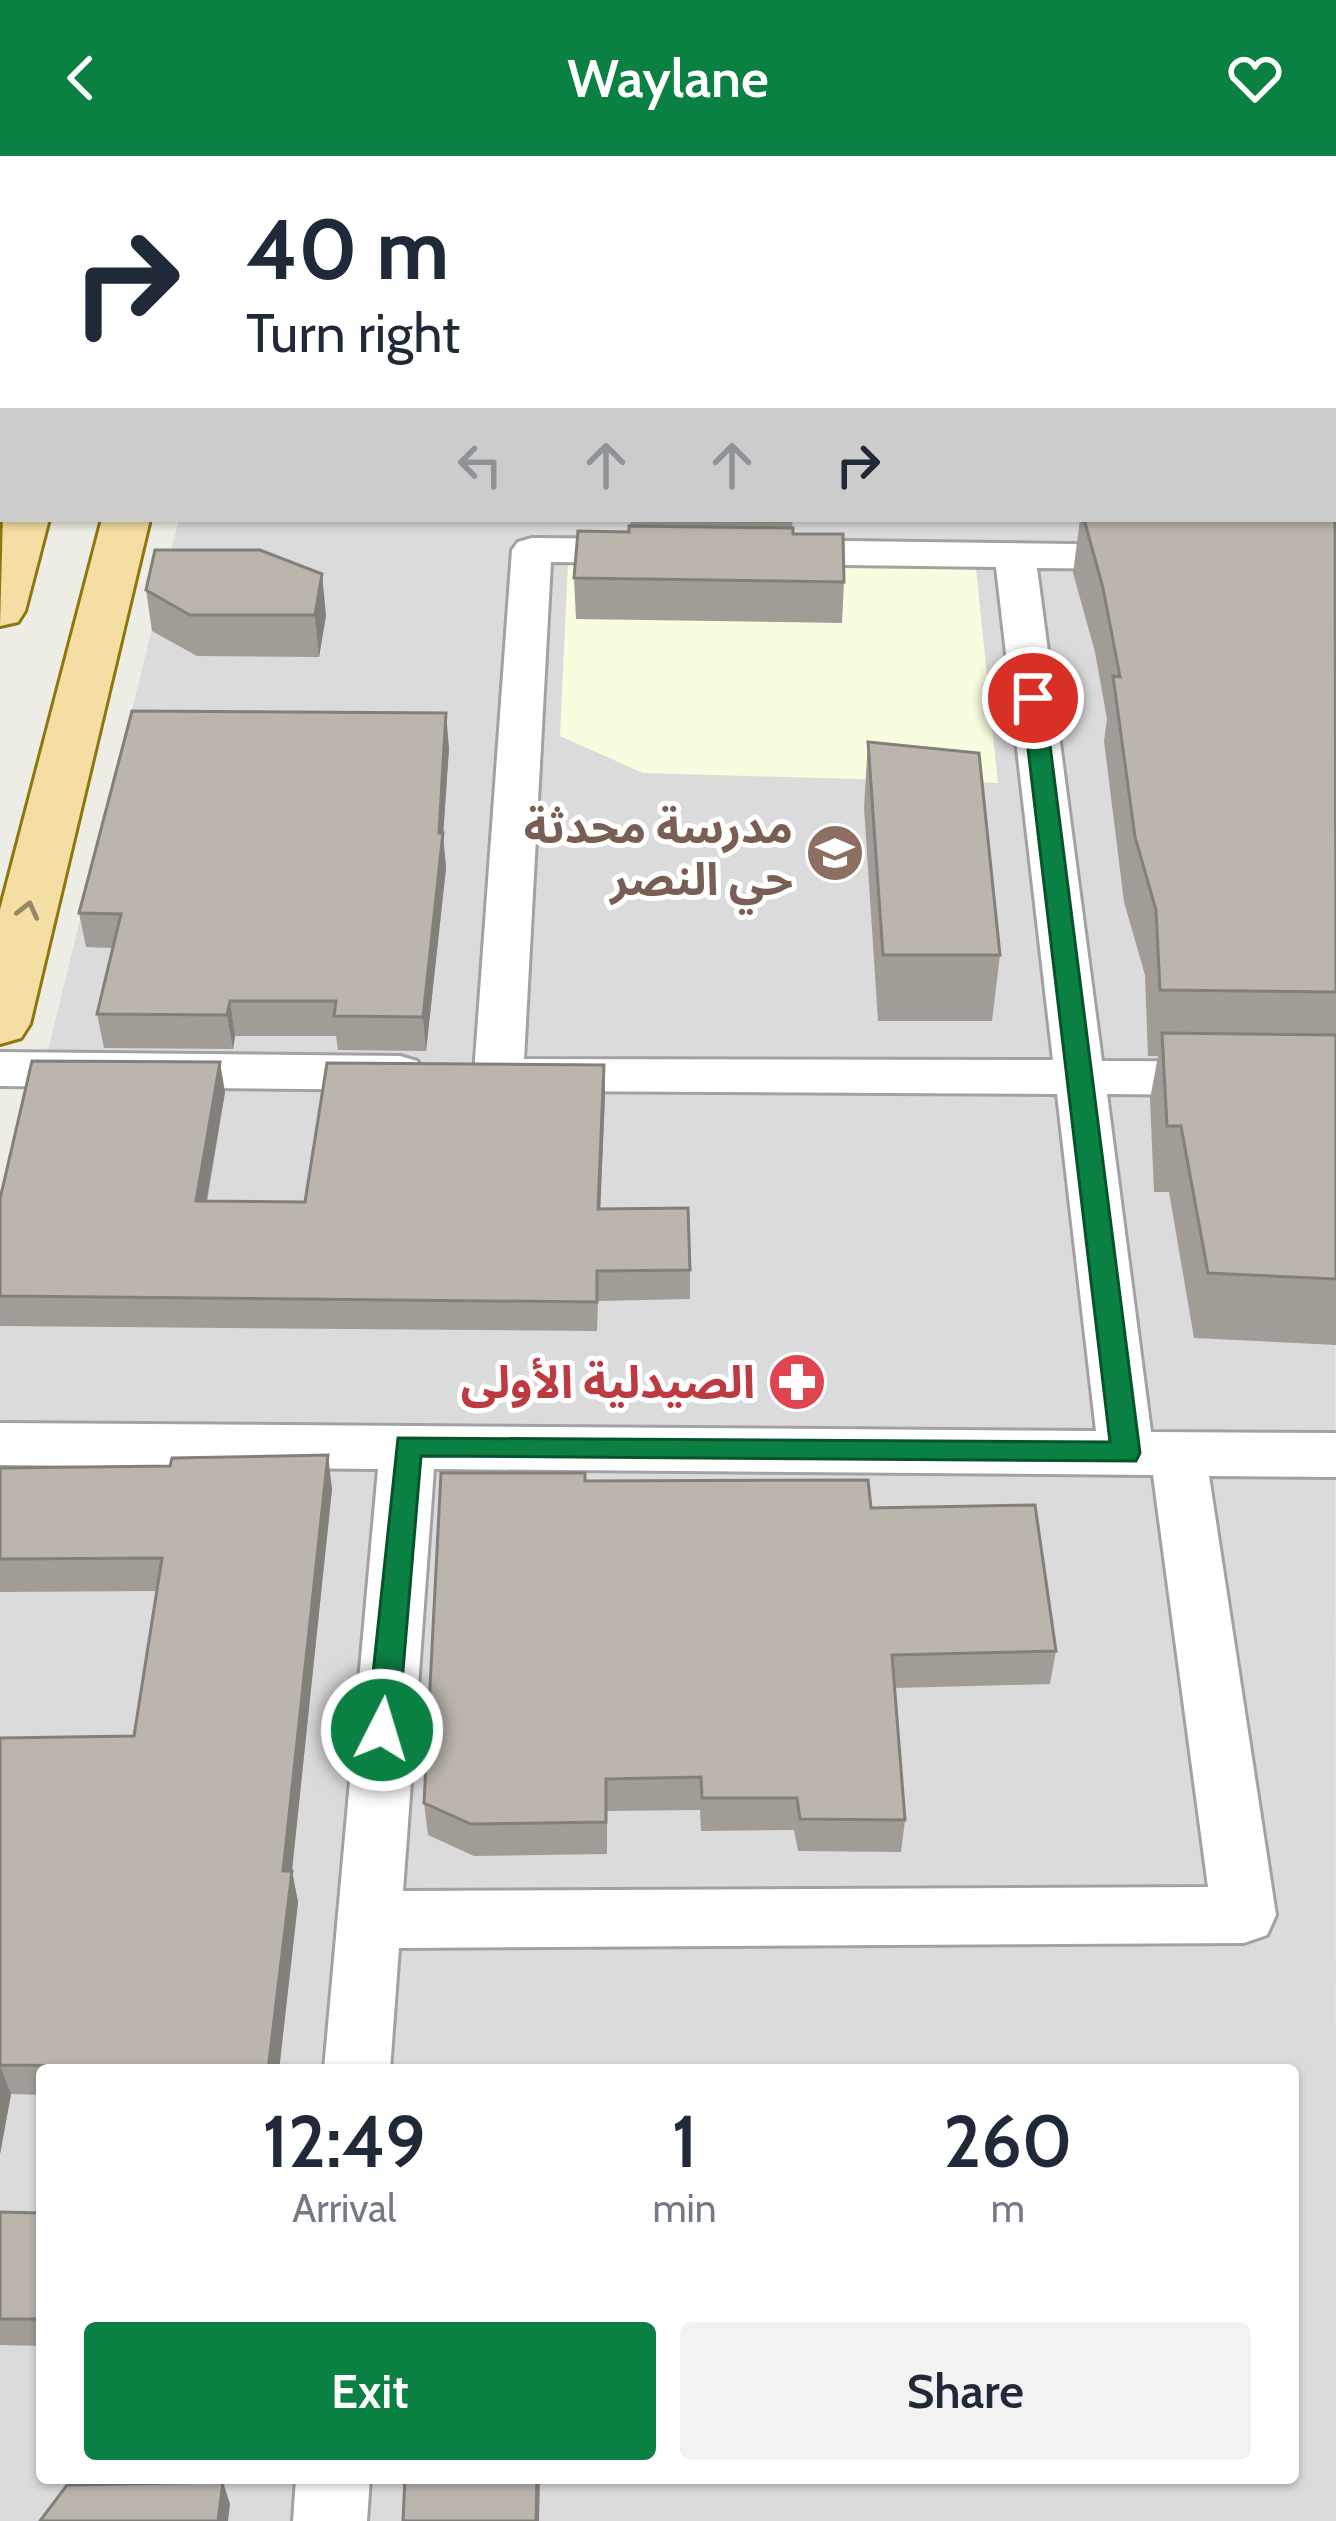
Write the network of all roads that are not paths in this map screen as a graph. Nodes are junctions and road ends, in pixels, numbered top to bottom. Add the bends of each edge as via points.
1 (25, 522) edge
2 (125, 522) edge
3 (693, 551) edge
4 (739, 552) edge
5 (1016, 556) junction
6 (1176, 557) edge
7 (0, 611) edge
8 (0, 1024) edge
9 (0, 1069) edge
10 (500, 1073) junction
11 (1079, 1077) junction
12 (1336, 1079) edge
13 (0, 1444) edge
14 (408, 1445) junction
15 (1152, 1453) junction
16 (1336, 1455) edge
17 (366, 1920) junction
18 (357, 2064) edge
19 (333, 2484) edge
20 (330, 2521) edge

1 - 7 main road
8 -> 2 main road
3 - 10 street via 532,550
4 - 5 street
5 - 6 street
5 - 11 street
9 - 10 street
10 - 11 street
11 - 12 street
11 - 15 street
13 - 14 street
14 - 15 street
14 - 17 street
15 - 16 street
15 - 17 street via 1244,1915
17 - 18 street
19 - 20 street

